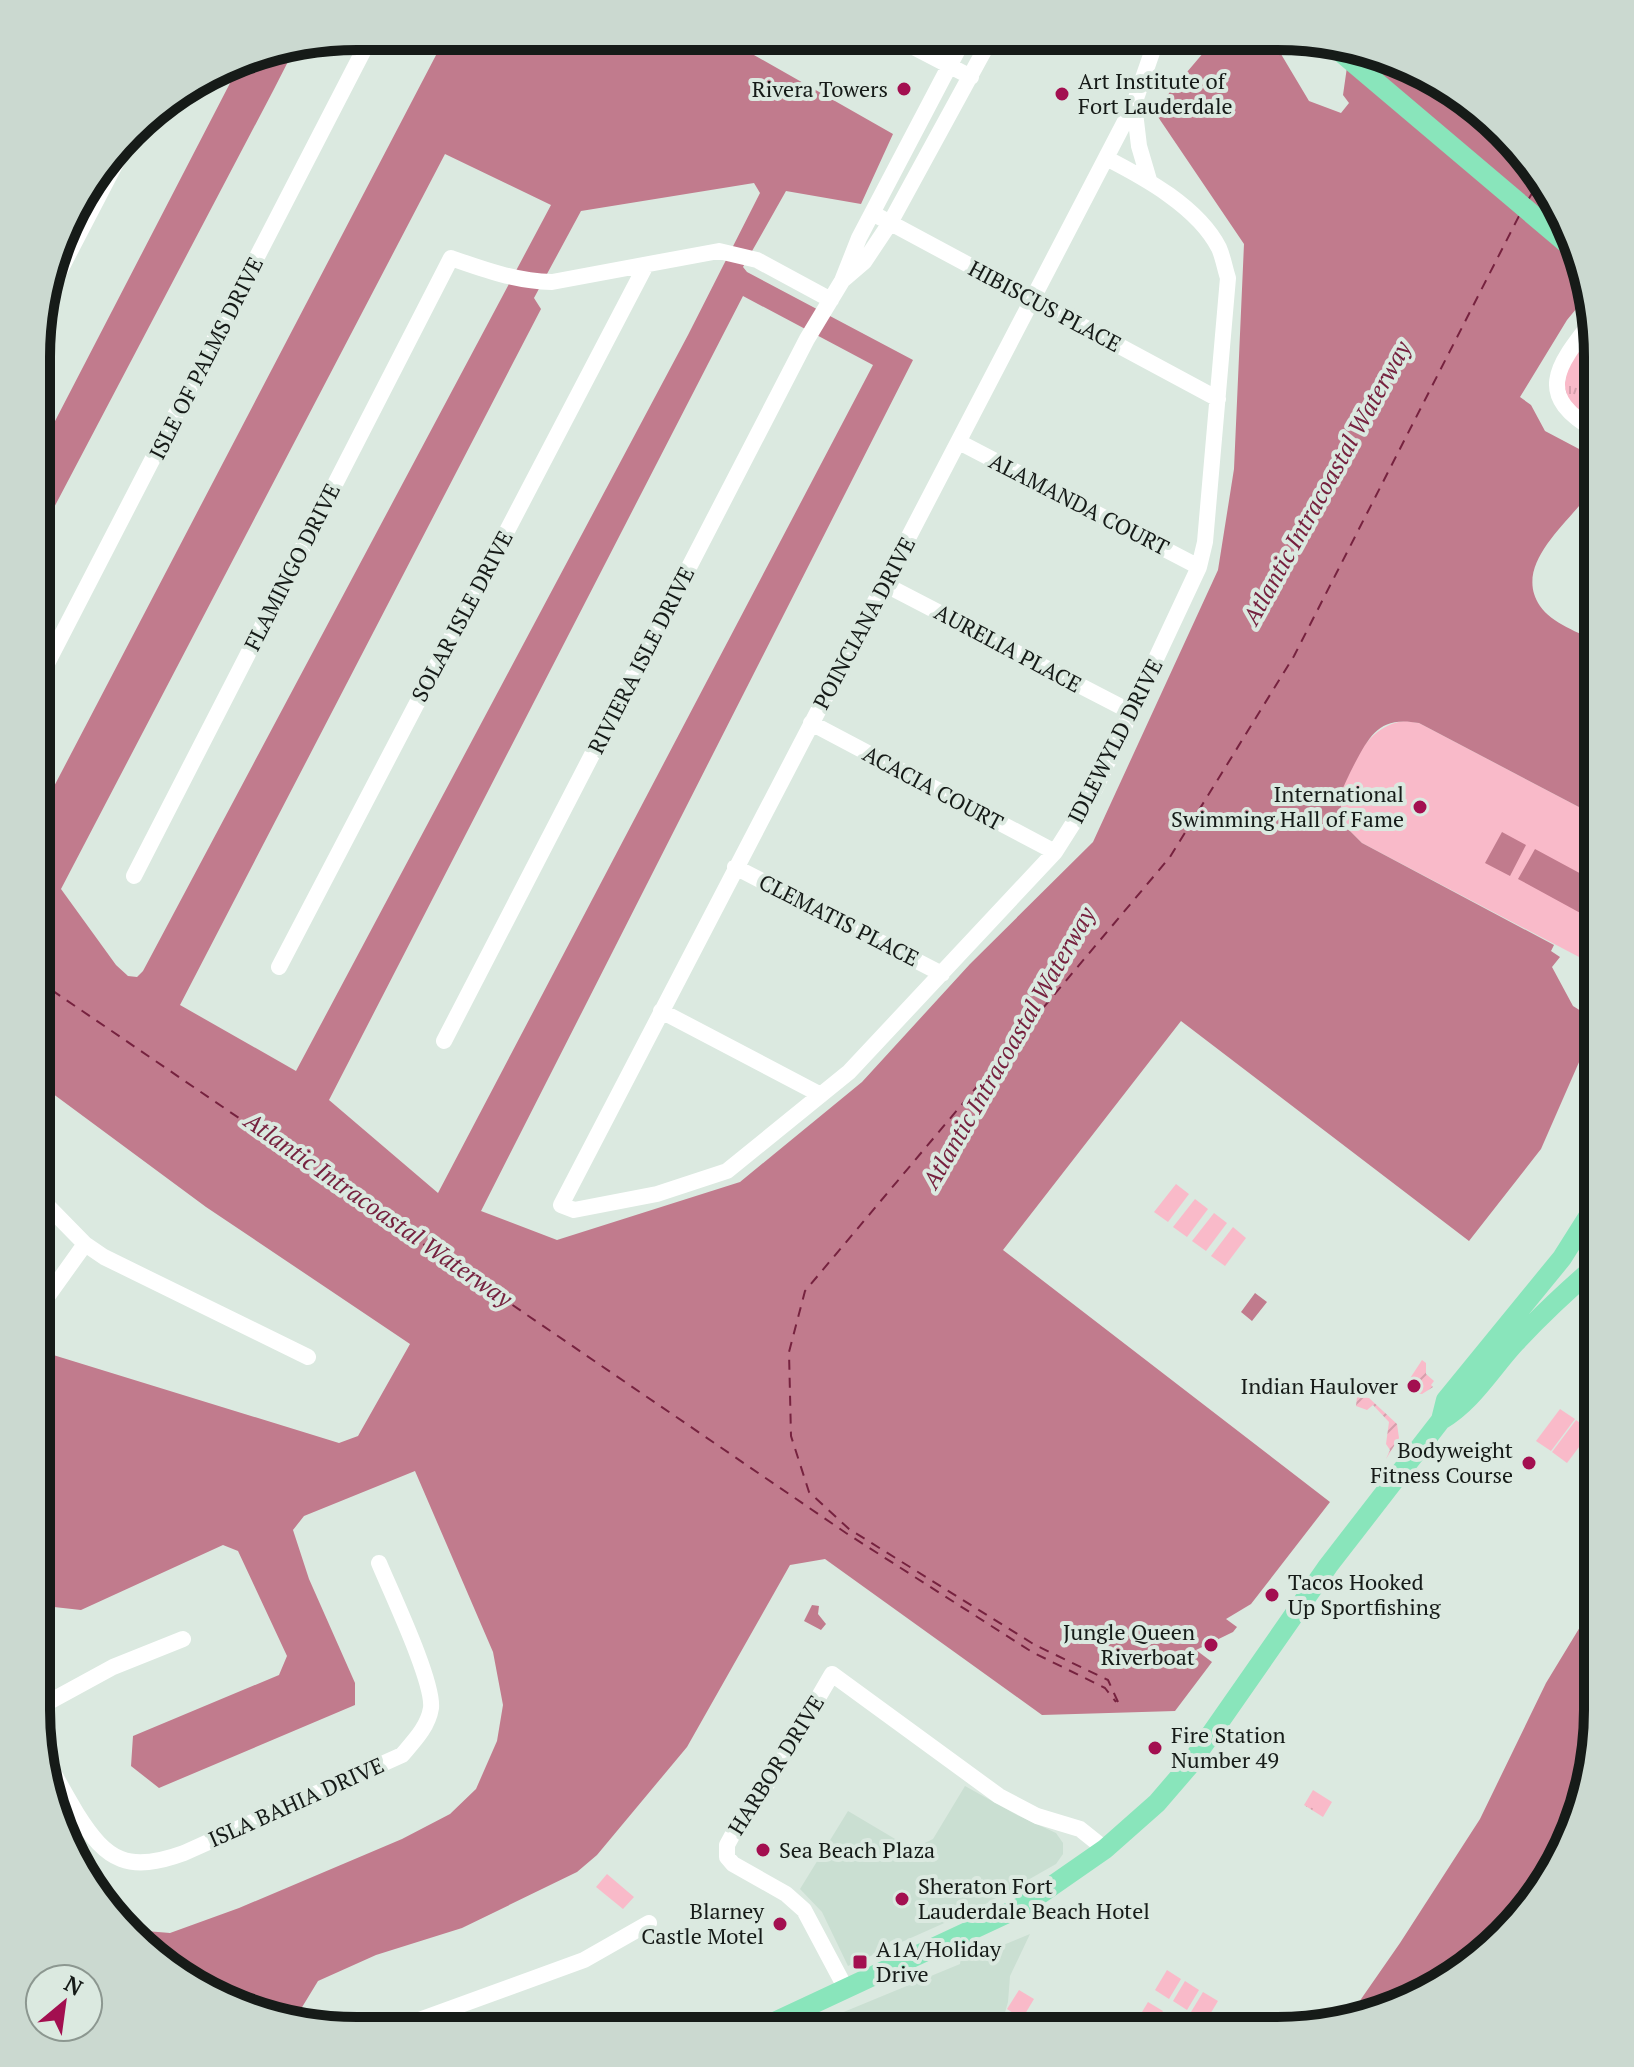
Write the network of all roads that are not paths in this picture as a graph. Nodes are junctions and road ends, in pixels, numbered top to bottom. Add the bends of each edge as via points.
1 (364, 50) edge
2 (918, 50) edge
3 (957, 50) edge
4 (985, 50) edge
5 (1153, 50) edge
6 (1348, 58) edge
7 (948, 66) junction
8 (1374, 66) edge
9 (971, 77) junction
10 (1134, 104) junction
11 (1106, 158) junction
12 (110, 175) edge
13 (1149, 180) junction
14 (1547, 212) edge
15 (872, 213) junction
16 (890, 223) junction
17 (1561, 238) edge
18 (65, 260) edge
19 (646, 265) junction
20 (842, 281) junction
21 (1034, 300) junction
22 (828, 303) junction
23 (1583, 333) edge
24 (1218, 399) junction
25 (1584, 423) edge
26 (959, 442) junction
27 (1199, 567) junction
28 (884, 584) junction
29 (50, 658) edge
30 (1133, 713) junction
31 (811, 723) junction
32 (1055, 852) junction
33 (735, 867) junction
34 (134, 876) dead end
35 (279, 967) dead end
36 (942, 974) junction
37 (661, 1011) junction
38 (444, 1041) dead end
39 (821, 1095) junction
40 (561, 1205) joint
41 (50, 1208) edge
42 (1584, 1226) edge
43 (85, 1244) junction
44 (1584, 1276) edge
45 (50, 1293) edge
46 (308, 1357) dead end
47 (1441, 1420) junction
48 (379, 1563) dead end
49 (183, 1639) dead end
50 (50, 1701) edge
51 (62, 1797) edge
52 (1105, 1849) junction
53 (649, 1923) dead end
54 (846, 1989) junction
55 (427, 2017) edge
56 (802, 2017) edge

1 - 29 street, ISLE OF PALMS DRIVE
2 - 7 street
3 - 7 street, RIVIERA ISLE DRIVE
4 - 9 street, RIVIERA ISLE DRIVE
5 - 10 street, POINCIANA DRIVE
6 - 17 main road
7 - 9 street
7 - 15 street, RIVIERA ISLE DRIVE
8 - 14 main road
9 - 16 street, RIVIERA ISLE DRIVE
10 - 11 street, POINCIANA DRIVE
10 - 13 street
11 - 13 street, IDLEWYLD DRIVE
11 - 21 street, POINCIANA DRIVE
12 - 18 street
13 - 24 street, IDLEWYLD DRIVE via 1219,248 1228,278
15 - 16 street, HIBISCUS PLACE
15 - 20 street, RIVIERA ISLE DRIVE
16 - 20 street, RIVIERA ISLE DRIVE via 864,262
16 - 21 street, HIBISCUS PLACE
19 - 22 street via 719,251 757,260
19 - 34 street, FLAMINGO DRIVE via 552,282 504,276 451,258
19 - 35 street, SOLAR ISLE DRIVE
20 - 22 street, RIVIERA ISLE DRIVE
21 - 24 street, HIBISCUS PLACE
21 - 26 street, POINCIANA DRIVE
22 - 38 street, RIVIERA ISLE DRIVE
23 - 25 street via 1563,359 1557,387 1571,415
24 - 27 street, IDLEWYLD DRIVE
26 - 27 street, ALAMANDA COURT
26 - 28 street, POINCIANA DRIVE
27 - 30 street, IDLEWYLD DRIVE
28 - 30 street, AURELIA PLACE
28 - 31 street, POINCIANA DRIVE
30 - 32 street, IDLEWYLD DRIVE via 1095,789
31 - 32 street, ACACIA COURT
31 - 33 street, POINCIANA DRIVE
32 - 36 street, IDLEWYLD DRIVE
33 - 36 street, CLEMATIS PLACE
33 - 37 street, POINCIANA DRIVE
36 - 39 street, IDLEWYLD DRIVE
37 - 39 street
37 - 40 street, POINCIANA DRIVE
39 - 40 street, IDLEWYLD DRIVE via 727,1171 657,1194 574,1210
41 - 43 street
42 - 47 main road via 1446,1400
43 - 45 street
43 - 46 street
44 - 47 main road via 1514,1344 1459,1410
47 - 52 main road via 1315,1584 1188,1767
48 - 51 street, ISLA BAHIA DRIVE via 429,1684 426,1725 402,1755 162,1861 123,1860 108,1853
49 - 50 street via 113,1667
52 - 54 main road via 1023,1906
52 - 54 street, HARBOR DRIVE via 1080,1829 1037,1816 999,1796 832,1674 740,1821 727,1845 727,1857 804,1910
53 - 55 street via 584,1960
54 - 56 main road

